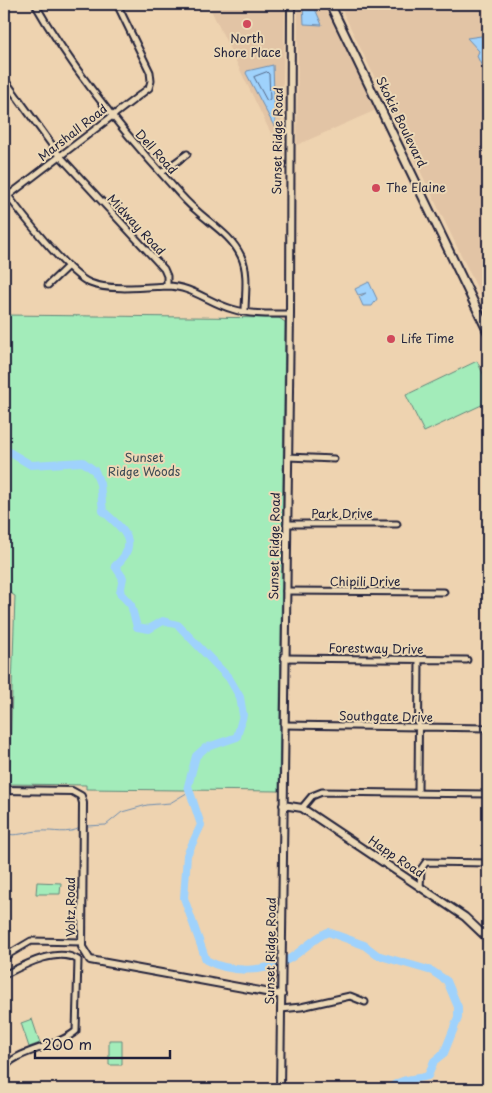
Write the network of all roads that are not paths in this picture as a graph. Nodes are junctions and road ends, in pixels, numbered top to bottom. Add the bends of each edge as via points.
1 (35, 4) edge
2 (117, 4) edge
3 (291, 4) edge
4 (330, 4) edge
5 (4, 79) edge
6 (111, 116) junction
7 (187, 154) dead end
8 (60, 156) junction
9 (161, 173) junction
10 (4, 190) edge
11 (6, 198) edge
12 (68, 266) junction
13 (48, 285) dead end
14 (167, 286) junction
15 (245, 312) junction
16 (290, 314) junction
17 (488, 332) edge
18 (288, 457) junction
19 (334, 459) dead end
20 (287, 524) junction
21 (397, 524) dead end
22 (286, 591) junction
23 (444, 592) dead end
24 (284, 658) junction
25 (419, 659) junction
26 (467, 660) dead end
27 (284, 725) junction
28 (419, 727) junction
29 (488, 728) edge
30 (4, 790) edge
31 (418, 793) junction
32 (488, 794) edge
33 (283, 805) junction
34 (302, 808) junction
35 (488, 863) edge
36 (420, 887) junction
37 (487, 937) edge
38 (82, 942) junction
39 (85, 955) junction
40 (4, 957) edge
41 (78, 960) junction
42 (4, 975) edge
43 (282, 995) junction
44 (365, 1002) dead end
45 (281, 1010) junction
46 (4, 1070) edge
47 (280, 1089) edge

1 - 6 street, Dell Road via 64,52
2 - 6 street, Marshall Road via 150,72 151,81 149,88
3 - 16 street, Sunset Ridge Road
4 - 17 main road, Skokie Boulevard
5 - 8 street, Midway Road
6 - 8 street, Marshall Road
6 - 9 street, Dell Road
7 - 9 street
8 - 11 street, Marshall Road
8 - 14 street, Midway Road via 164,269
9 - 15 street, Dell Road via 194,209 226,234 242,257 246,284
10 - 11 street
11 - 12 street
12 - 13 street
12 - 14 street via 90,283
14 - 15 street via 180,286
15 - 16 street
16 - 18 street, Sunset Ridge Road
18 - 19 street
18 - 20 street, Sunset Ridge Road
20 - 21 street, Park Drive
20 - 22 street, Sunset Ridge Road
22 - 23 street, Chipili Drive
22 - 24 street, Sunset Ridge Road
24 - 25 street, Forestway Drive
24 - 27 street, Sunset Ridge Road
25 - 26 street, Forestway Drive
25 - 28 street
27 - 28 street, Southgate Drive
27 - 33 street, Sunset Ridge Road
28 - 29 street, Southgate Drive
28 - 31 street
30 - 38 street, Voltz Road via 72,791 81,796
31 - 32 street
31 - 34 street via 322,792 312,796
33 - 34 street, Happ Road
33 - 43 street, Sunset Ridge Road
34 - 36 street, Happ Road
35 - 36 street via 426,862 421,869
36 - 37 street, Happ Road via 465,917
38 - 39 street, Voltz Road
38 - 40 street via 31,941
39 - 41 street
39 - 43 street via 94,961
41 - 42 street via 73,956 48,958
41 - 46 street via 76,1032 61,1042 12,1059
43 - 45 street, Sunset Ridge Road
44 - 45 street via 350,996
45 - 47 street, Sunset Ridge Road

